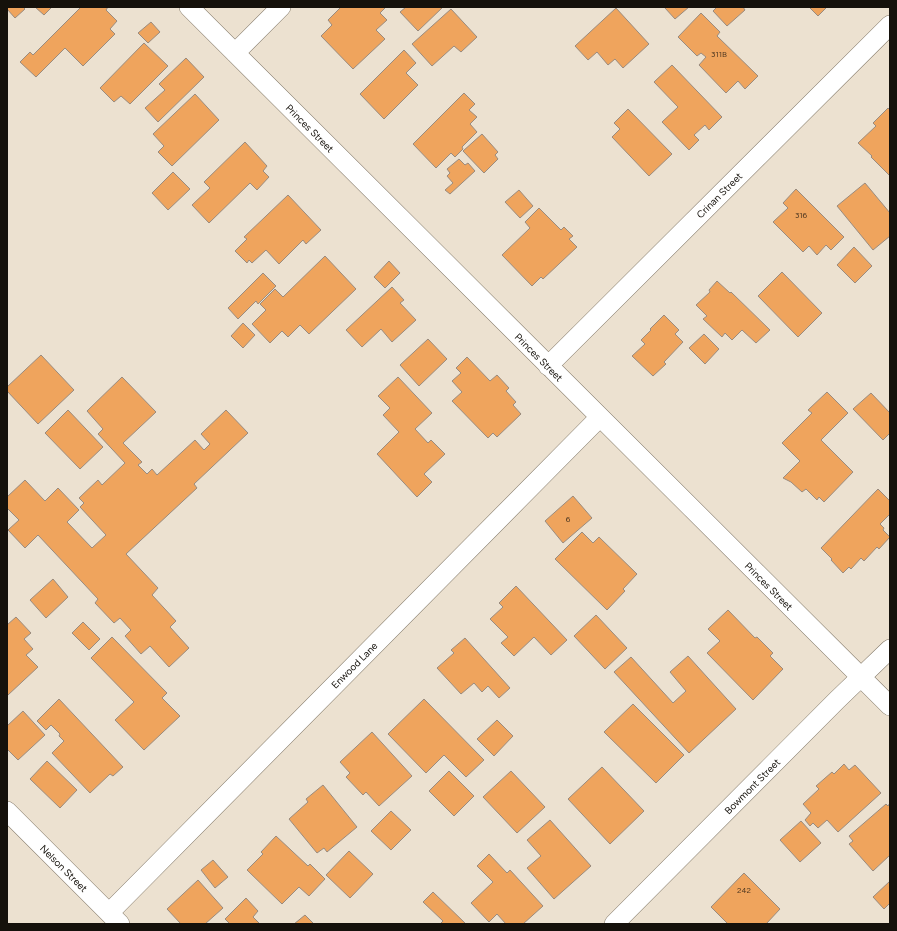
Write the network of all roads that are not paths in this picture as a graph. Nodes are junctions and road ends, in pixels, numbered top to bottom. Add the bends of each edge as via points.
1 (189, 7) edge
2 (281, 7) edge
3 (890, 25) edge
4 (235, 53) junction
5 (548, 366) junction
6 (600, 417) junction
7 (890, 649) edge
8 (861, 677) junction
9 (890, 706) edge
10 (7, 811) edge
11 (115, 919) edge
12 (614, 924) edge

1 - 4 street, Princes Street
2 - 4 street
3 - 5 street, Crinan Street
4 - 5 street, Princes Street
5 - 6 street, Princes Street
6 - 8 street, Princes Street
6 - 11 street, Enwood Lane
7 - 8 street, Bowmont Street
8 - 9 street, Princes Street
8 - 12 street, Bowmont Street
10 - 11 street, Nelson Street

